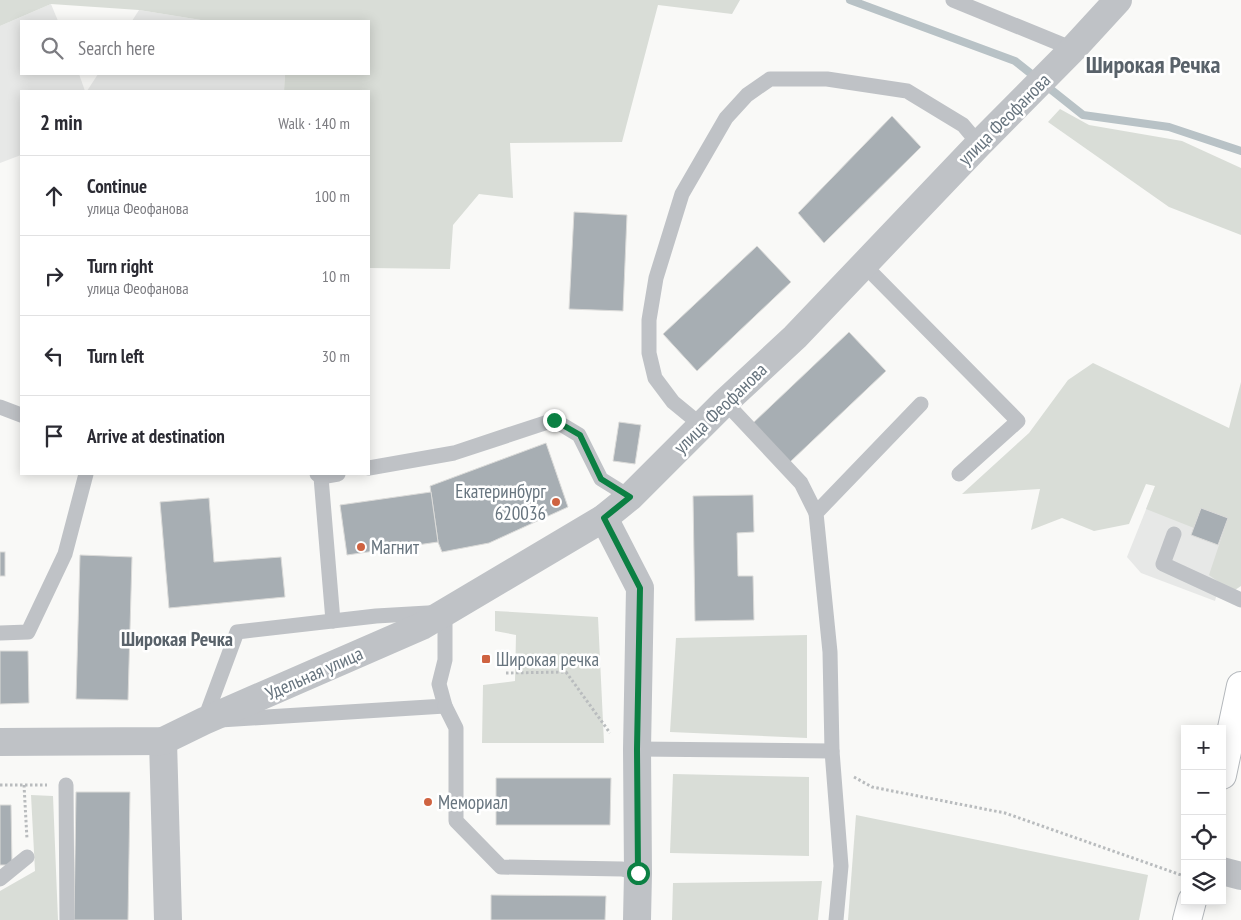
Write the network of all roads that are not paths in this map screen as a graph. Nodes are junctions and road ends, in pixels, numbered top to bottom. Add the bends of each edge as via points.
1 (953, 0) edge
2 (1118, 0) edge
3 (1073, 50) junction
4 (979, 144) junction
5 (864, 265) junction
6 (725, 402) junction
7 (921, 404) dead end
8 (0, 407) edge
9 (20, 415) edge
10 (702, 425) junction
11 (370, 468) edge
12 (959, 474) dead end
13 (86, 475) edge
14 (319, 475) edge
15 (630, 497) junction
16 (816, 513) junction
17 (604, 518) junction
18 (1174, 534) dead end
19 (1241, 600) edge
20 (445, 612) junction
21 (333, 621) junction
22 (0, 633) edge
23 (1241, 686) edge
24 (445, 706) junction
25 (204, 721) junction
26 (163, 741) junction
27 (0, 742) edge
28 (637, 749) junction
29 (833, 758) junction
30 (1223, 770) edge
31 (66, 785) dead end
32 (27, 857) road end
33 (1226, 872) edge
34 (638, 873) junction
35 (1241, 876) edge
36 (0, 879) edge
37 (1191, 905) edge
38 (67, 920) edge
39 (168, 920) edge
40 (637, 920) edge
41 (836, 920) edge
42 (1187, 920) edge

1 - 3 lane
2 - 3 street, улица Феофанова
3 - 4 street, улица Феофанова
4 - 5 street, улица Феофанова
4 - 10 lane via 963,125 907,91 827,79 770,79 747,94 726,118 682,194 656,278 649,320 649,353 655,378 673,402
5 - 6 street, улица Феофанова via 795,337
5 - 12 lane via 1018,421
6 - 10 street, улица Феофанова
6 - 16 lane via 801,483
7 - 16 lane
8 - 9 lane
10 - 15 street, улица Феофанова
11 - 15 lane via 454,453 554,420 580,435 601,479
13 - 22 lane via 65,554 28,632
14 - 21 lane
15 - 17 street, улица Феофанова
16 - 29 lane via 830,652
17 - 20 street, Удельная улица
17 - 28 street via 640,588
18 - 19 lane via 1163,564
20 - 21 lane
20 - 24 lane via 445,660 439,684
20 - 25 street, Удельная улица via 422,626
21 - 25 lane via 238,632
23 - 30 main road
24 - 25 lane
24 - 34 lane via 456,728 456,821 501,867 622,868
25 - 26 street, Удельная улица
26 - 27 street, Удельная улица
26 - 39 street
28 - 29 lane
28 - 34 street
29 - 41 lane via 841,866
31 - 38 lane
32 - 36 lane
33 - 35 street
34 - 40 street
37 - 42 main road

